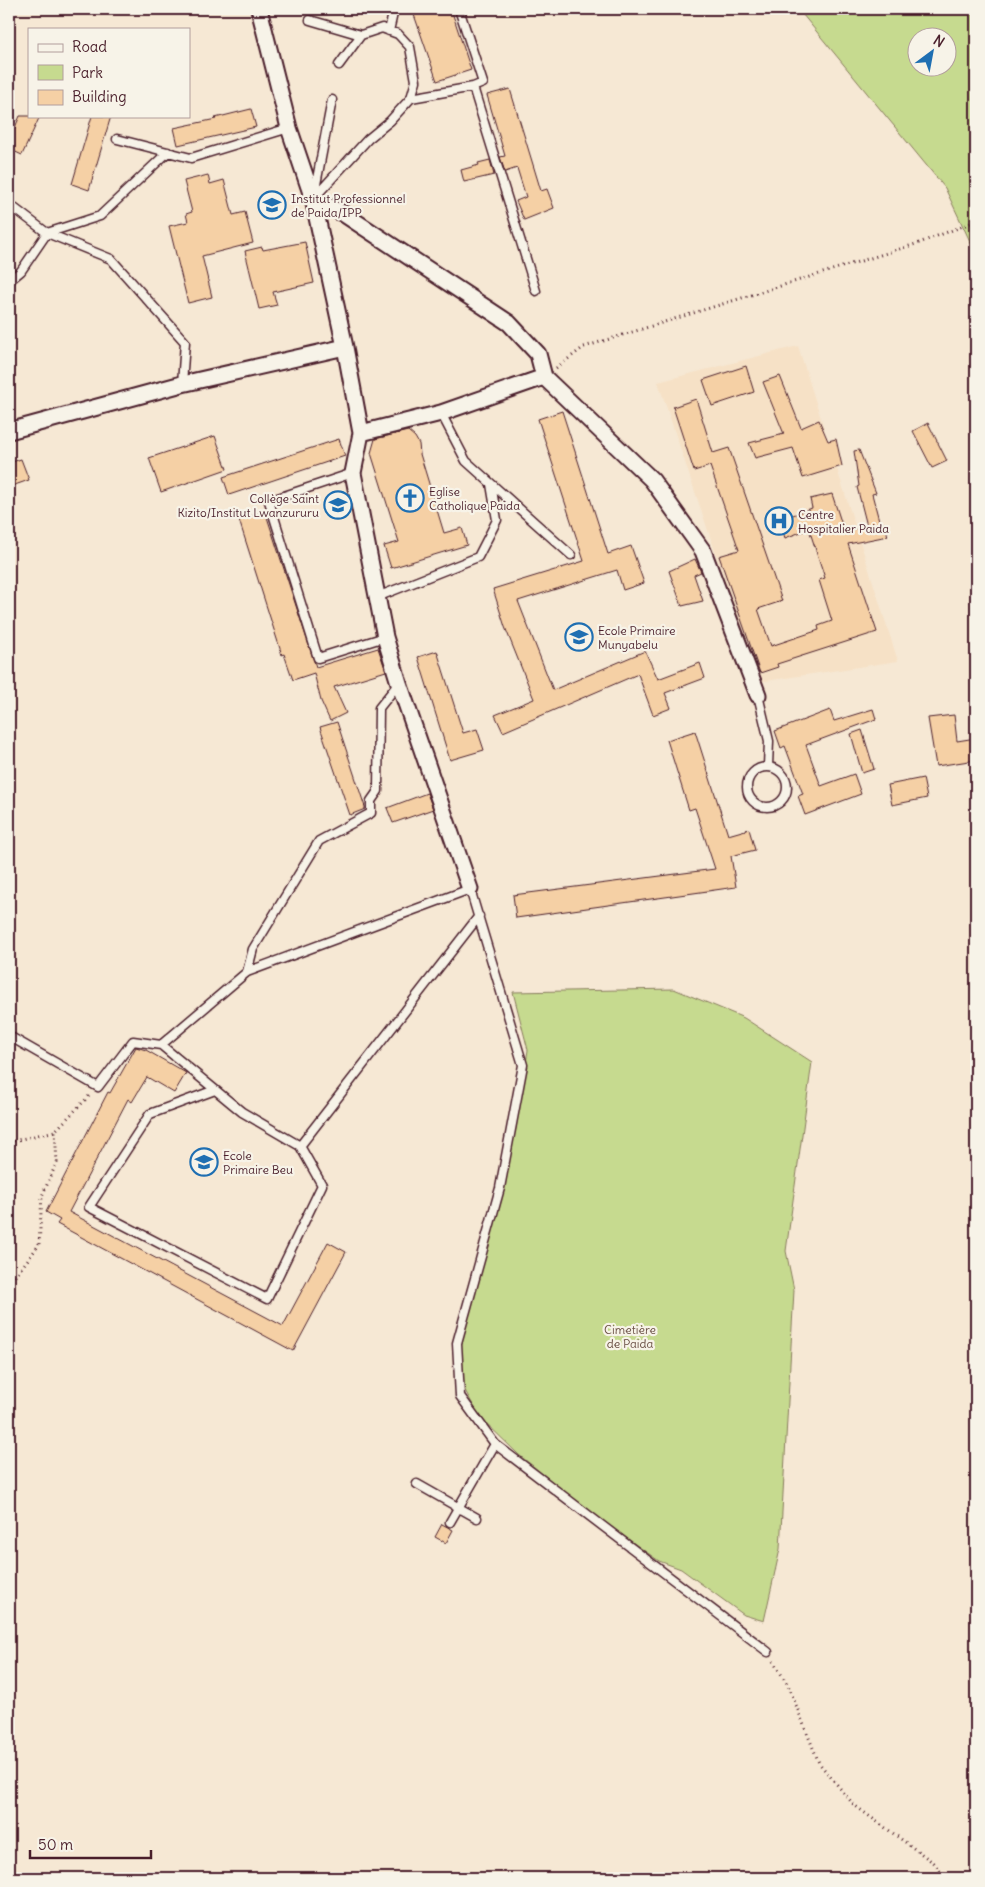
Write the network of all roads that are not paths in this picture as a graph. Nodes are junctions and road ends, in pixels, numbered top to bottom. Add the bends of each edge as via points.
1 (259, 9) edge
2 (394, 9) edge
3 (458, 9) edge
4 (310, 20) dead end
5 (388, 31) junction
6 (361, 36) junction
7 (339, 65) dead end
8 (473, 87) junction
9 (411, 98) junction
10 (332, 100) dead end
11 (289, 128) junction
12 (117, 139) dead end
13 (168, 152) junction
14 (314, 199) junction
15 (9, 204) edge
16 (47, 233) junction
17 (9, 281) edge
18 (536, 291) dead end
19 (345, 347) junction
20 (544, 377) junction
21 (182, 384) junction
22 (441, 412) junction
23 (9, 431) edge
24 (361, 433) junction
25 (354, 472) junction
26 (491, 484) junction
27 (571, 555) dead end
28 (377, 597) junction
29 (385, 637) junction
30 (399, 683) junction
31 (758, 695) joint
32 (768, 766) junction
33 (470, 890) junction
34 (479, 916) junction
35 (247, 972) junction
36 (9, 1036) edge
37 (161, 1045) junction
38 (215, 1090) junction
39 (300, 1146) junction
40 (495, 1444) junction
41 (417, 1484) dead end
42 (459, 1508) junction
43 (477, 1518) dead end
44 (450, 1522) dead end
45 (768, 1652) road end

1 - 11 street
2 - 5 lane
3 - 8 lane via 483,83
4 - 6 lane
5 - 6 lane via 382,28
5 - 9 lane via 398,34 410,47 416,81
6 - 7 lane
8 - 9 lane
8 - 18 lane
9 - 14 lane via 368,139
10 - 14 lane
11 - 13 lane via 191,158
11 - 14 street
12 - 13 lane
13 - 16 lane via 100,216
14 - 19 street
14 - 20 street via 344,214 509,324 538,354
15 - 16 lane
16 - 17 lane via 21,271
16 - 21 lane via 111,259 184,342
19 - 21 street
19 - 24 street
20 - 22 street
20 - 31 street via 652,480 702,551
21 - 23 street
22 - 24 street
22 - 26 lane via 466,461
24 - 25 street
25 - 28 street
25 - 29 lane via 269,501 318,658
26 - 27 lane
26 - 28 lane via 498,520 478,557
28 - 29 street
29 - 30 street
30 - 33 street
30 - 35 lane via 379,708 378,791 372,801 371,813 318,841 253,949
31 - 32 lane via 770,741
32 - 32 lane via 756,769 747,779 746,792 753,804 766,808 778,805 787,795 788,782 780,771
33 - 34 lane
33 - 35 lane
34 - 39 lane
34 - 40 lane via 523,1065 500,1188 456,1342 460,1396
35 - 37 lane
36 - 37 lane via 98,1087 133,1041
37 - 38 lane
38 - 39 lane via 242,1112
38 - 39 lane via 150,1114 89,1207 267,1300 322,1185
40 - 42 lane
40 - 45 lane
41 - 42 lane
42 - 43 lane
42 - 44 lane

